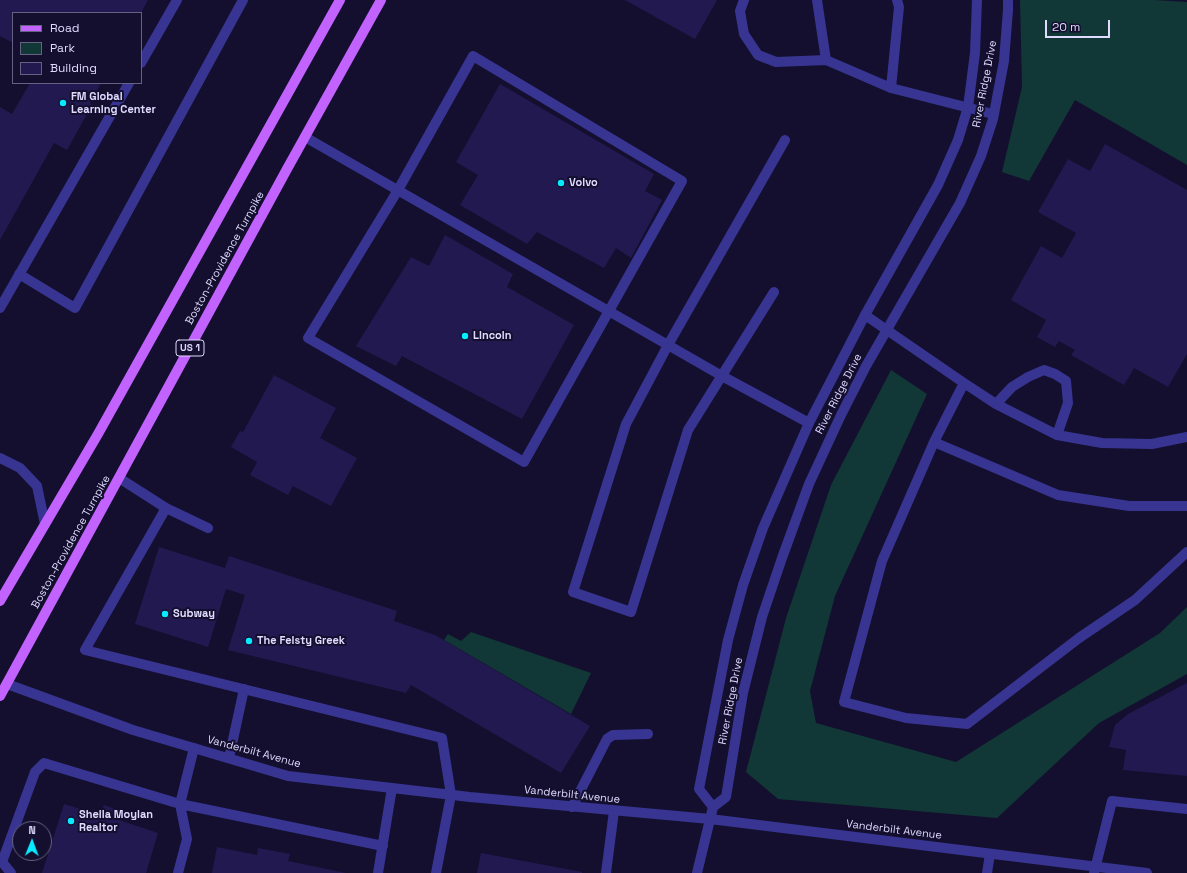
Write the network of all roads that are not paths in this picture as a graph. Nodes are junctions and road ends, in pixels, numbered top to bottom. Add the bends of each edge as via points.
1 (177, 0) edge
2 (243, 0) edge
3 (340, 0) edge
4 (382, 0) edge
5 (744, 0) edge
6 (817, 0) edge
7 (897, 0) edge
8 (977, 0) edge
9 (1008, 0) edge
10 (826, 60) junction
11 (142, 61) edge
12 (128, 84) edge
13 (891, 88) junction
14 (968, 107) junction
15 (994, 114) junction
16 (306, 137) junction
17 (785, 140) dead end
18 (398, 190) junction
19 (19, 274) junction
20 (774, 292) dead end
21 (0, 308) edge
22 (609, 311) junction
23 (865, 315) junction
24 (886, 329) junction
25 (668, 345) junction
26 (722, 376) junction
27 (964, 383) junction
28 (996, 404) junction
29 (809, 423) junction
30 (1057, 435) junction
31 (1187, 437) edge
32 (934, 442) junction
33 (0, 458) edge
34 (120, 478) junction
35 (1187, 506) edge
36 (166, 508) junction
37 (45, 524) junction
38 (208, 528) dead end
39 (1187, 552) edge
40 (0, 601) edge
41 (7, 684) junction
42 (244, 689) junction
43 (0, 696) edge
44 (648, 734) dead end
45 (194, 748) junction
46 (228, 758) junction
47 (392, 788) junction
48 (451, 795) junction
49 (180, 804) junction
50 (572, 807) junction
51 (713, 807) junction
52 (1187, 809) edge
53 (614, 811) junction
54 (710, 819) junction
55 (383, 846) junction
56 (990, 854) junction
57 (1095, 870) edge
58 (11, 873) edge
59 (178, 873) edge
60 (378, 873) edge
61 (436, 873) edge
62 (606, 873) edge
63 (697, 873) edge
64 (987, 873) edge
65 (1147, 873) edge

1 - 11 street
2 - 19 street via 75,308
3 - 37 main road via 98,434
4 - 16 main road, Boston-Providence Turnpike / US 1
5 - 10 street via 740,10 744,34 758,55 776,62
6 - 10 street
7 - 13 street via 899,7
8 - 14 street, River Ridge Drive via 976,53
9 - 15 street, River Ridge Drive via 1004,61
10 - 13 street
12 - 19 street
13 - 14 street
14 - 15 street
14 - 23 street, River Ridge Drive via 958,140 938,185
15 - 24 street, River Ridge Drive via 981,156 960,203
16 - 18 street
16 - 34 main road, Boston-Providence Turnpike / US 1
17 - 25 street
18 - 22 street
18 - 22 street via 473,56 682,181
18 - 22 street via 308,338 524,462
19 - 21 street
20 - 26 street
22 - 25 street
23 - 24 street
23 - 29 street, River Ridge Drive
24 - 27 street
24 - 51 street, River Ridge Drive via 841,415 809,484 782,558 762,617 743,693 726,797
25 - 26 street
25 - 26 street via 626,424 573,592 631,612 688,430
26 - 29 street
27 - 28 street
27 - 32 street
28 - 30 street
28 - 30 street via 1012,387 1028,377 1044,370 1055,374 1066,381 1068,403
29 - 51 street, River Ridge Drive via 763,528 743,585 728,640 699,789
30 - 31 street via 1109,443 1152,444
32 - 35 street via 1058,495 1129,506
32 - 39 street via 882,561 844,702 906,718 967,724 1080,638 1136,600
33 - 37 street via 20,468 37,486
34 - 36 street
34 - 41 main road, Boston-Providence Turnpike / US 1
36 - 38 street
36 - 42 street via 84,650
37 - 40 main road
41 - 43 main road, Boston-Providence Turnpike / US 1
41 - 45 street, Vanderbilt Avenue via 133,730
42 - 46 street
42 - 48 street via 442,738
44 - 50 street via 613,736 607,739
45 - 46 street, Vanderbilt Avenue
45 - 49 street
46 - 47 street, Vanderbilt Avenue via 288,776
47 - 48 street, Vanderbilt Avenue
47 - 55 street
48 - 50 street, Vanderbilt Avenue
48 - 61 street
49 - 55 street
49 - 58 street via 44,763 35,772 2,862
49 - 59 street via 187,839
50 - 53 street, Vanderbilt Avenue
51 - 54 street
52 - 57 street via 1112,800
53 - 54 street, Vanderbilt Avenue
53 - 62 street
54 - 56 street, Vanderbilt Avenue
54 - 63 street
55 - 60 street
56 - 57 street, Vanderbilt Avenue
56 - 64 street
57 - 65 street, Vanderbilt Avenue

